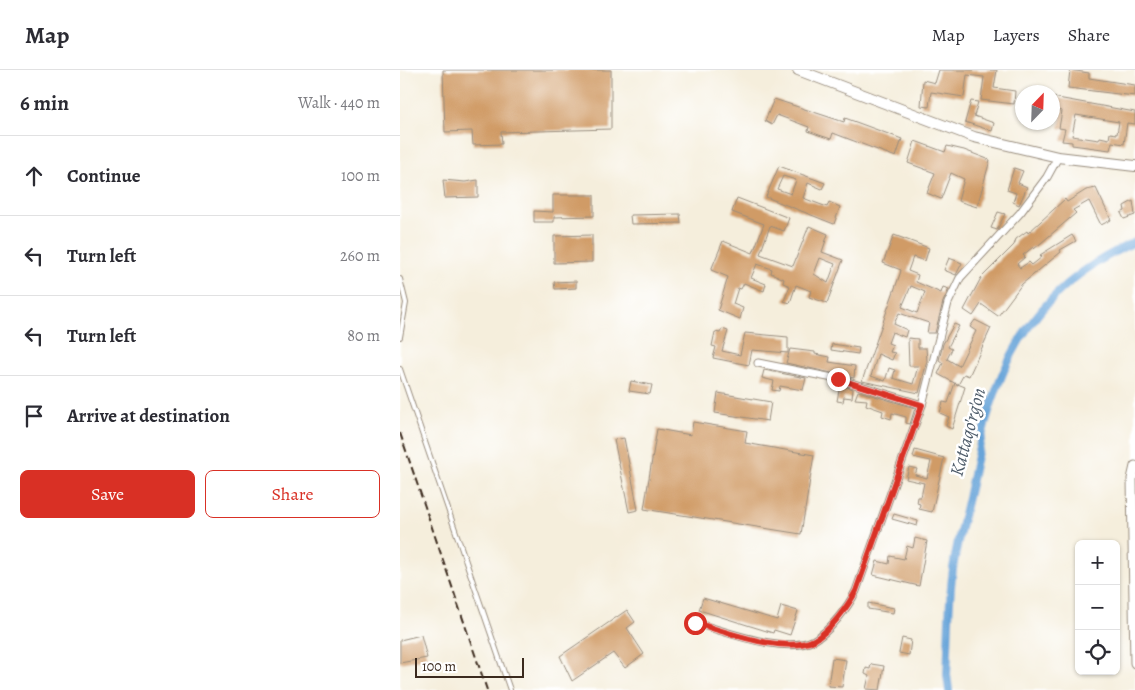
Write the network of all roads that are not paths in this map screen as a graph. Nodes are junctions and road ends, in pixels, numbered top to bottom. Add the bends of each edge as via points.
1 (798, 70) edge
2 (822, 75) edge
3 (1058, 157) junction
4 (1135, 166) edge
5 (400, 279) edge
6 (400, 337) edge
7 (758, 363) dead end
8 (400, 369) edge
9 (922, 405) junction
10 (1135, 466) edge
11 (695, 623) dead end
12 (1135, 663) edge
13 (510, 690) edge

1 - 2 main road
2 - 3 main road via 974,137
3 - 4 main road
3 - 9 street via 1020,213 960,278 948,303
5 - 6 lane via 406,303
7 - 9 street via 838,379
8 - 13 lane
9 - 11 street via 856,591 846,610 815,640 798,644 770,643
10 - 12 street via 1132,479

